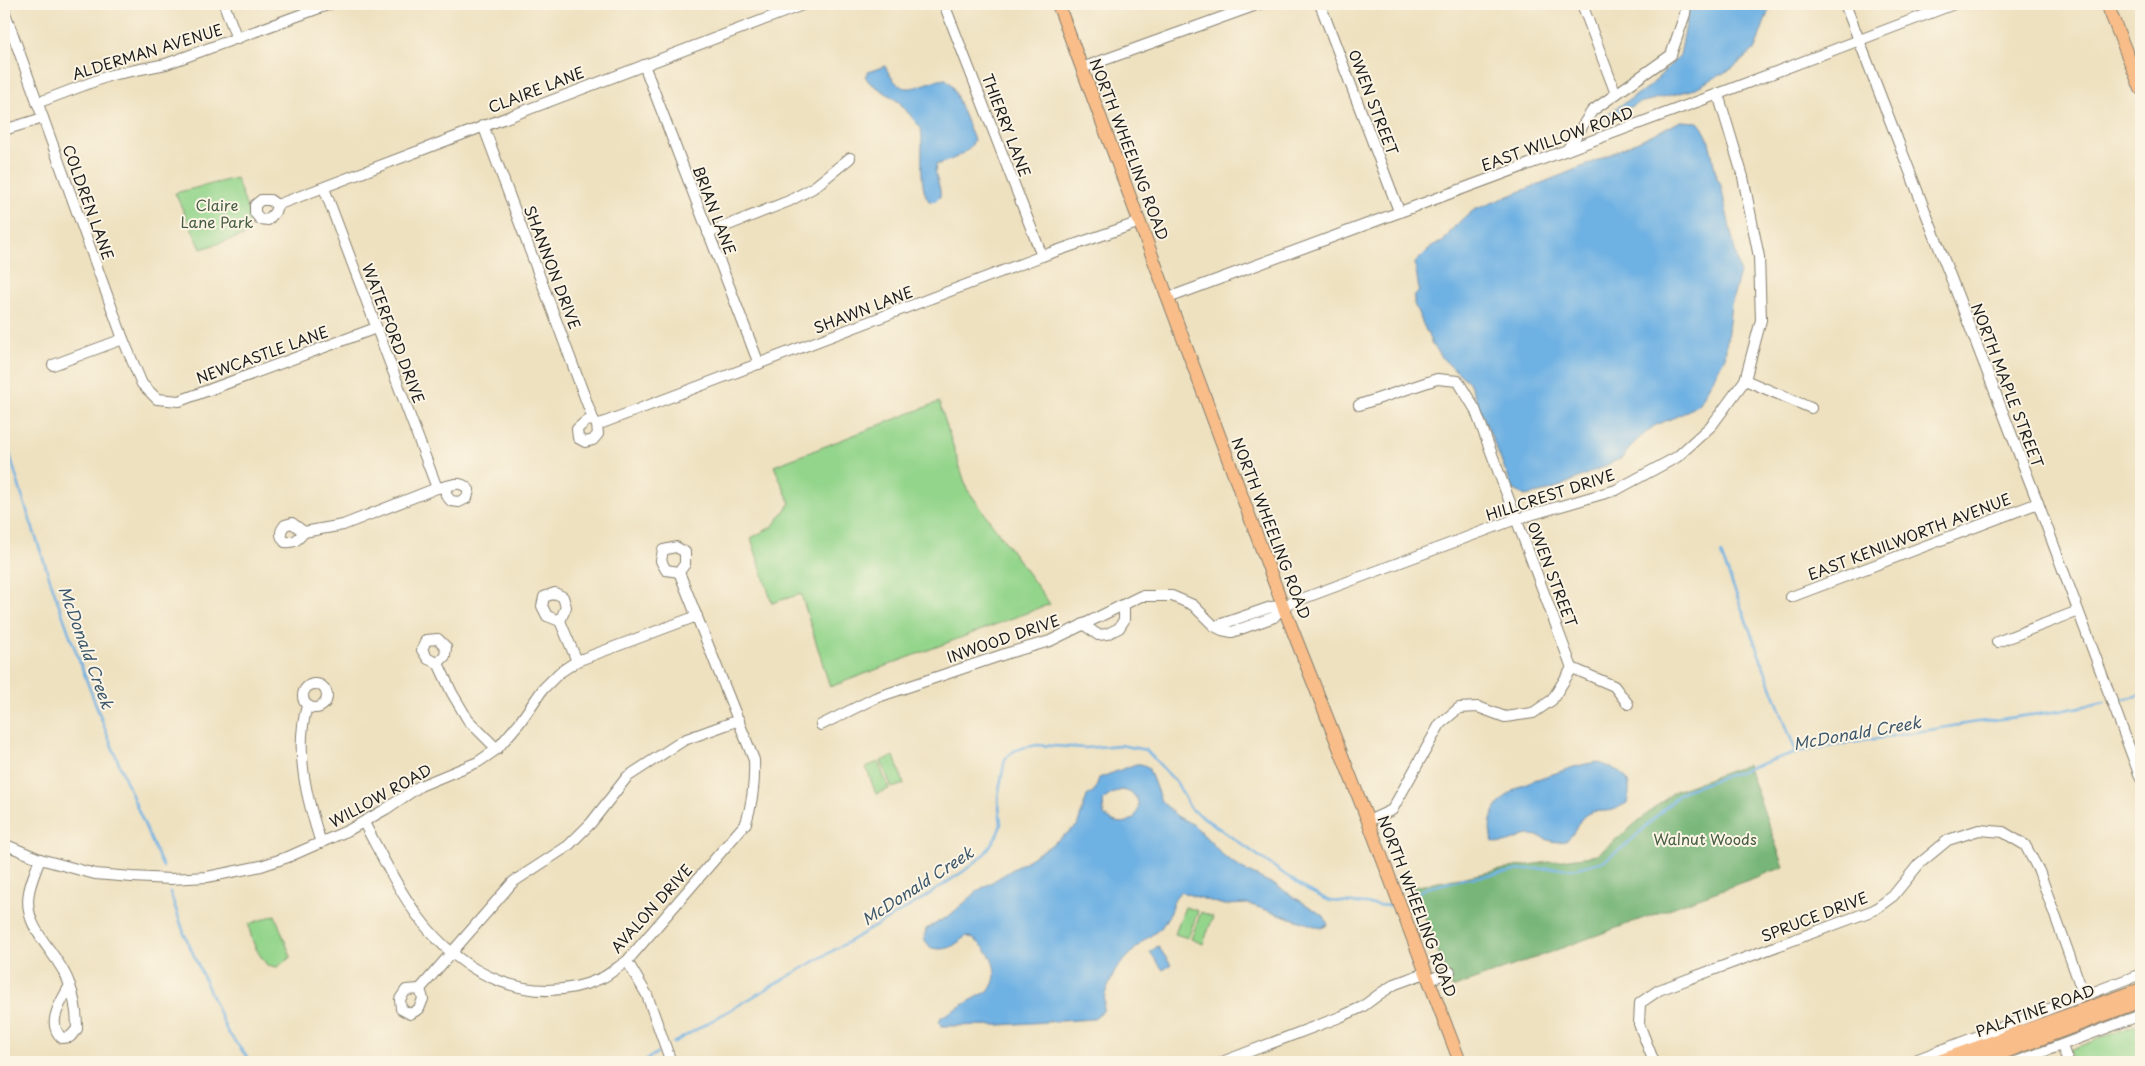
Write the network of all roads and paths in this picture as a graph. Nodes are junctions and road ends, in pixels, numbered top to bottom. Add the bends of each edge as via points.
1 (224, 4) edge
2 (330, 4) edge
3 (805, 4) edge
4 (944, 4) edge
5 (1058, 4) edge
6 (1258, 4) edge
7 (1320, 4) edge
8 (1582, 4) edge
9 (1686, 4) edge
10 (1845, 4) edge
11 (1954, 4) edge
12 (2107, 4) edge
13 (4, 10) edge
14 (237, 40) junction
15 (1859, 40) junction
16 (644, 65) junction
17 (1082, 68) junction
18 (2141, 89) edge
19 (1616, 94) junction
20 (1718, 94) junction
21 (37, 102) junction
22 (43, 118) junction
23 (483, 125) junction
24 (4, 130) edge
25 (1567, 150) junction
26 (850, 158) dead end
27 (324, 188) junction
28 (277, 205) dead end
29 (1399, 211) junction
30 (1140, 222) junction
31 (708, 233) junction
32 (1042, 256) junction
33 (1168, 298) junction
34 (376, 328) junction
35 (123, 339) junction
36 (54, 364) dead end
37 (759, 364) junction
38 (1745, 380) junction
39 (157, 399) joint
40 (1359, 405) dead end
41 (1811, 408) dead end
42 (595, 422) joint
43 (2038, 503) junction
44 (1516, 519) junction
45 (304, 532) dead end
46 (679, 572) dead end
47 (1791, 597) dead end
48 (1124, 604) junction
49 (1283, 606) junction
50 (2078, 611) junction
51 (696, 616) junction
52 (560, 621) dead end
53 (1083, 624) junction
54 (1996, 642) dead end
55 (577, 661) junction
56 (438, 663) dead end
57 (1572, 668) junction
58 (1628, 704) dead end
59 (307, 706) dead end
60 (739, 720) junction
61 (821, 725) dead end
62 (496, 749) junction
63 (2141, 779) edge
64 (1368, 822) junction
65 (364, 823) junction
66 (321, 843) junction
67 (4, 844) edge
68 (40, 859) junction
69 (451, 954) junction
70 (627, 961) junction
71 (1450, 972) dead end
72 (2141, 974) edge
73 (1427, 976) junction
74 (70, 985) dead end
75 (420, 989) dead end
76 (2141, 990) edge
77 (2084, 996) junction
78 (2141, 1000) edge
79 (2141, 1015) edge
80 (2062, 1046) junction
81 (1959, 1054) junction
82 (669, 1058) edge
83 (1222, 1062) edge
84 (1460, 1062) edge
85 (1654, 1062) edge
86 (1910, 1062) edge
87 (1934, 1062) edge
88 (1939, 1062) edge
89 (1976, 1062) edge
90 (2016, 1062) edge
91 (2068, 1062) edge

1 - 14 street
2 - 14 street, ALDERMAN AVENUE
3 - 16 street, CLAIRE LANE
4 - 32 street, THIERRY LANE
5 - 17 main road, NORTH WHEELING ROAD
6 - 17 street
7 - 29 street, OWEN STREET
8 - 19 street
9 - 19 street via 1671,55
10 - 15 street, NORTH MAPLE STREET
11 - 15 street, EAST WILLOW ROAD
12 - 18 main road
13 - 21 street, COLDREN LANE
14 - 21 street, ALDERMAN AVENUE via 166,64 111,75
15 - 20 street, EAST WILLOW ROAD
15 - 43 street, NORTH MAPLE STREET
16 - 23 street, CLAIRE LANE
16 - 31 street, BRIAN LANE
17 - 30 main road, NORTH WHEELING ROAD
19 - 25 street via 1592,111
20 - 25 street, EAST WILLOW ROAD
20 - 38 street, HILLCREST DRIVE via 1743,178 1759,258 1761,320
21 - 22 street, COLDREN LANE
22 - 24 street
22 - 35 street, COLDREN LANE
23 - 27 street, CLAIRE LANE
23 - 42 street, SHANNON DRIVE
25 - 29 street, EAST WILLOW ROAD
26 - 31 street via 819,184 788,201
27 - 28 street, CLAIRE LANE
27 - 34 street, WATERFORD DRIVE
29 - 33 street, EAST WILLOW ROAD
30 - 32 street, SHAWN LANE
30 - 33 main road, NORTH WHEELING ROAD
31 - 37 street, BRIAN LANE
32 - 37 street, SHAWN LANE
33 - 49 main road, NORTH WHEELING ROAD
34 - 39 street, NEWCASTLE LANE via 179,401
34 - 45 street, WATERFORD DRIVE via 442,488 343,525
35 - 36 street
35 - 39 street, COLDREN LANE via 142,384
37 - 42 street, SHAWN LANE
38 - 41 street
38 - 44 street, HILLCREST DRIVE via 1712,425 1677,457 1616,490
40 - 44 street, OWEN STREET via 1437,380 1458,381 1475,409
43 - 47 street, EAST KENILWORTH AVENUE
43 - 50 street, NORTH MAPLE STREET
44 - 49 street, HILLCREST DRIVE
44 - 57 street, OWEN STREET
46 - 51 street, AVALON DRIVE
48 - 49 street, INWOOD DRIVE via 1141,596 1172,596 1193,605 1222,630 1232,632 1274,616
48 - 53 street, INWOOD DRIVE
48 - 53 street via 1124,620 1119,628 1108,634 1098,634
49 - 64 main road, NORTH WHEELING ROAD
50 - 54 street
50 - 63 street, NORTH MAPLE STREET
51 - 55 street, WILLOW ROAD
51 - 60 street, AVALON DRIVE
52 - 55 street
53 - 61 street, INWOOD DRIVE via 1050,641 874,698
55 - 62 street, WILLOW ROAD via 543,689
56 - 62 street via 468,720
57 - 58 street via 1614,686
57 - 64 street via 1552,700 1533,713 1505,717 1478,707 1459,708 1440,724 1392,810
59 - 66 street via 302,723 305,788
60 - 69 street via 684,740 627,777 592,823 568,846 513,882
60 - 70 street, AVALON DRIVE via 754,760 755,782 746,823
62 - 65 street, WILLOW ROAD via 478,762 420,786
64 - 73 main road, NORTH WHEELING ROAD
65 - 66 street, WILLOW ROAD
65 - 69 street, AVALON DRIVE via 416,915
66 - 68 street, WILLOW ROAD via 262,866 207,877 170,879 95,874
67 - 68 street, WILLOW ROAD
68 - 74 street via 29,893 30,915 33,926
69 - 70 street, AVALON DRIVE via 484,976 544,992 602,978
69 - 75 street
70 - 82 street via 647,995
71 - 73 street
72 - 77 street
73 - 83 street via 1395,984 1362,1008
73 - 84 main road, NORTH WHEELING ROAD
76 - 81 highway, PALATINE ROAD
77 - 85 street, SPRUCE DRIVE via 2039,870 2025,845 2003,832 1978,830 1948,840 1919,864 1893,896 1874,910 1659,990 1640,1003 1639,1024
77 - 86 street
78 - 89 highway, PALATINE ROAD
79 - 80 street
80 - 90 street
80 - 91 street
81 - 87 highway
81 - 88 highway, PALATINE ROAD

